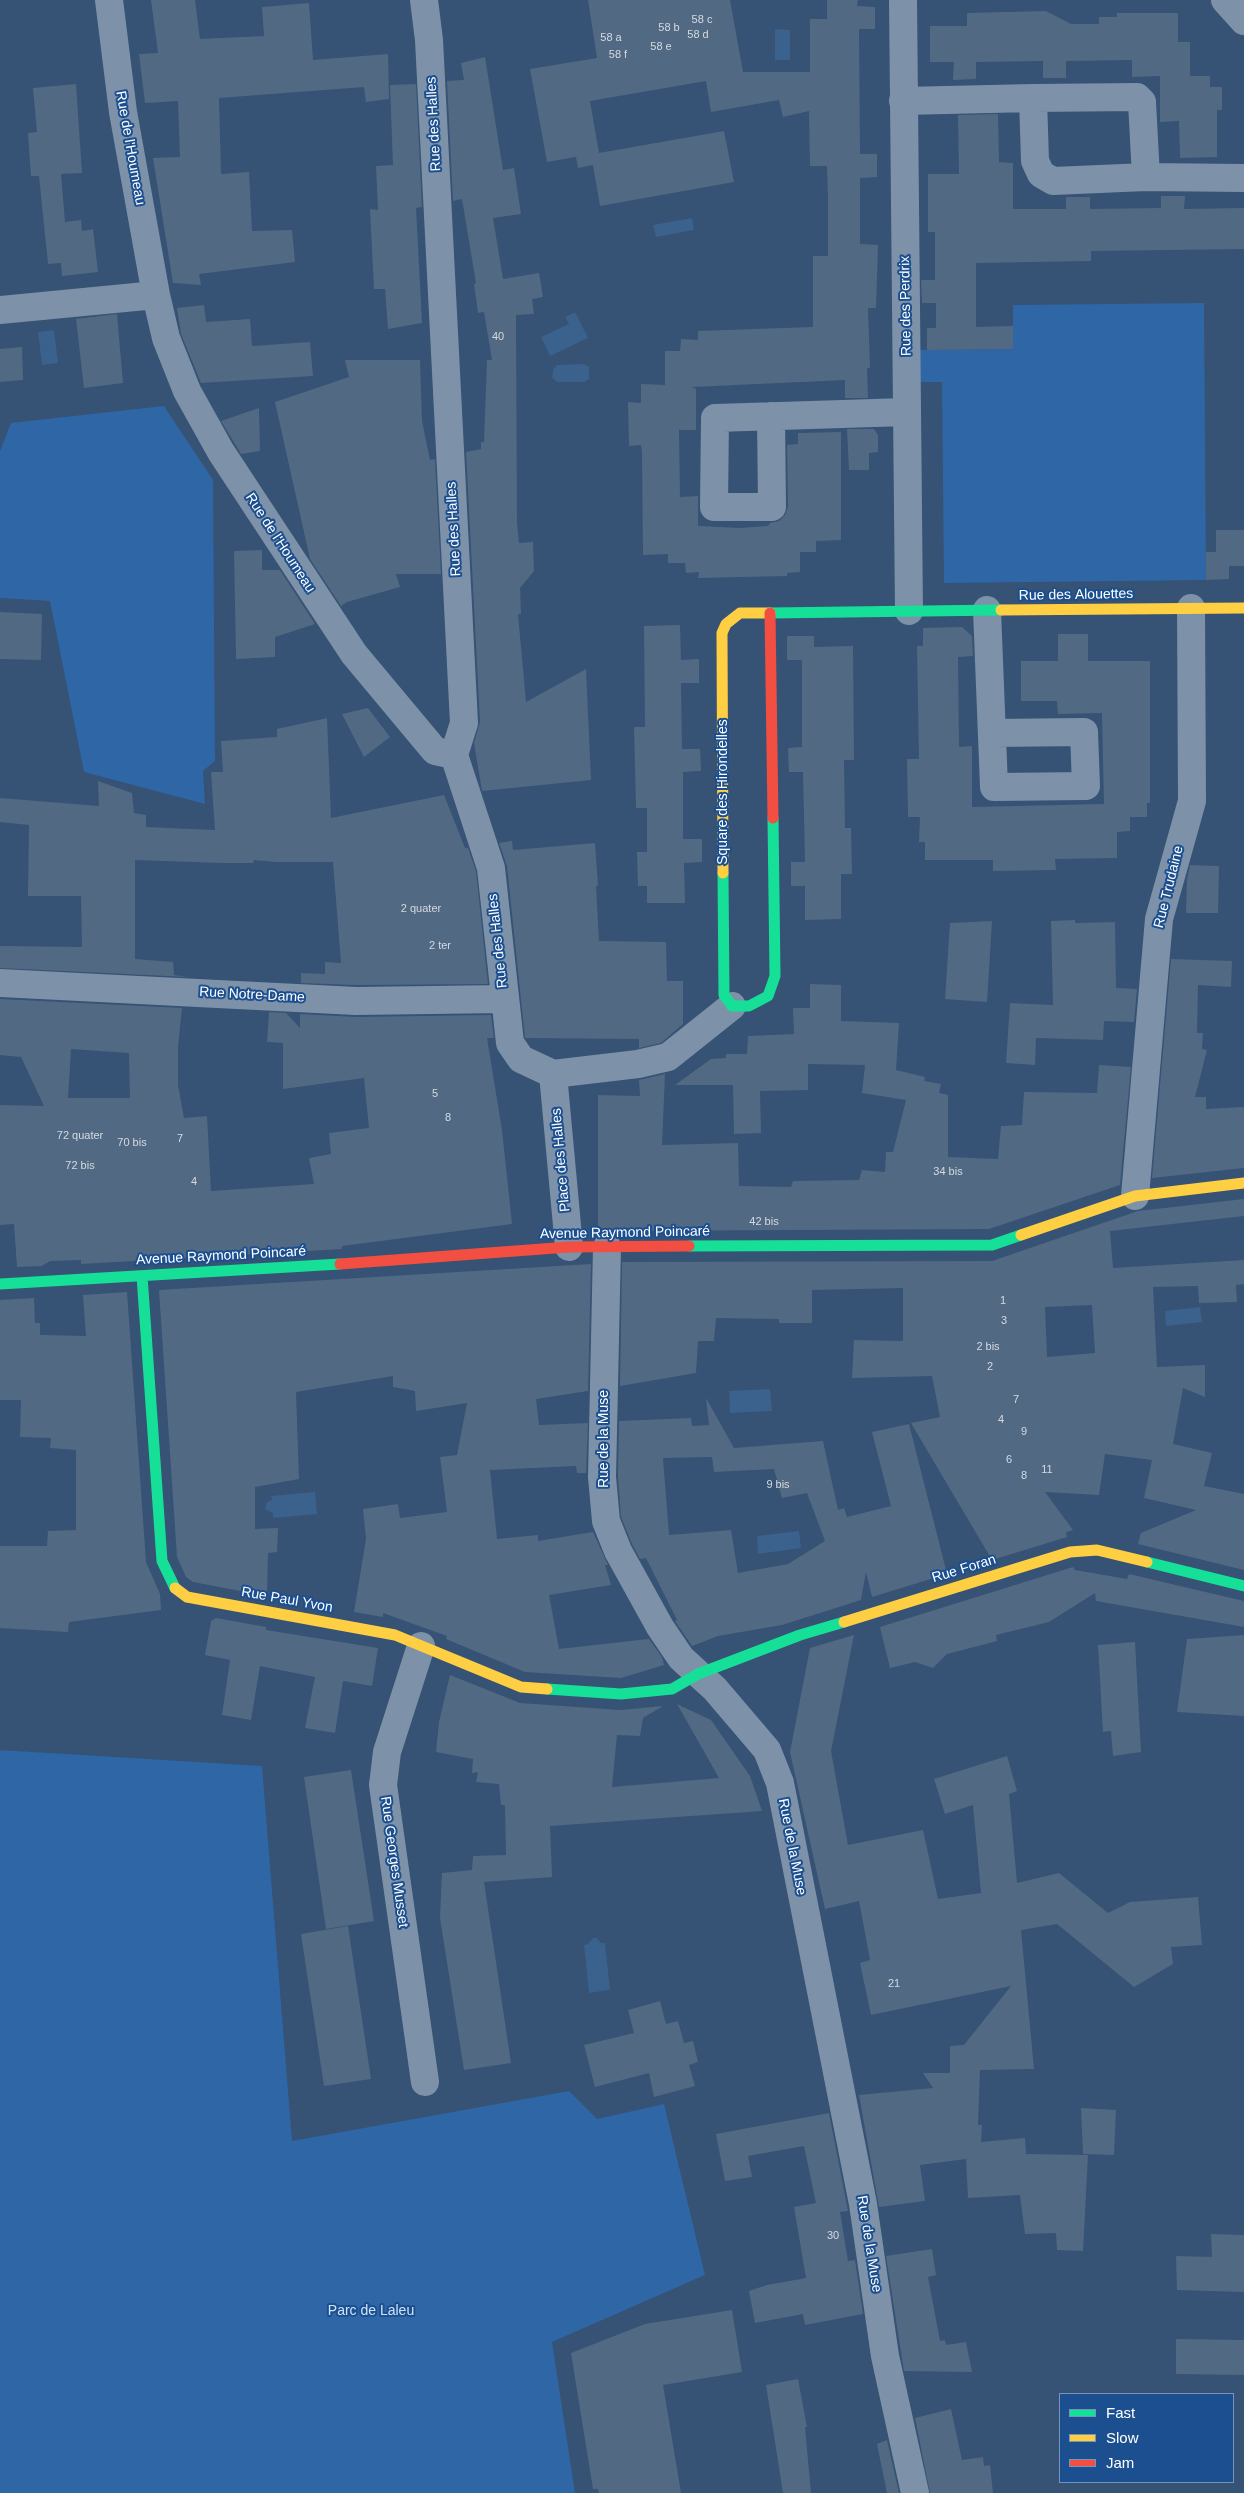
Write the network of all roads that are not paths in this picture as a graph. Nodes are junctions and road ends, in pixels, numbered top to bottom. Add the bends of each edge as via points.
1 (109, 0) edge
2 (424, 0) edge
3 (904, 0) edge
4 (1033, 98) junction
5 (903, 101) junction
6 (1146, 178) junction
7 (1244, 178) edge
8 (156, 294) junction
9 (0, 310) edge
10 (906, 412) junction
11 (771, 416) dead end
12 (1192, 608) junction
13 (1244, 608) edge
14 (987, 610) junction
15 (909, 611) junction
16 (770, 613) junction
17 (993, 733) dead end
18 (454, 755) junction
19 (0, 983) edge
20 (504, 999) junction
21 (732, 1006) junction
22 (553, 1074) junction
23 (1244, 1183) edge
24 (1136, 1196) junction
25 (569, 1247) junction
26 (607, 1247) junction
27 (142, 1276) junction
28 (0, 1284) edge
29 (1244, 1586) edge
30 (420, 1646) junction
31 (698, 1674) junction
32 (425, 2082) dead end
33 (915, 2493) edge

1 - 8 street, Rue de l'Houmeau via 123,112
2 - 18 street, Rue des Halles via 429,40 464,723
3 - 5 street, Rue des Perdrix
4 - 5 street
4 - 6 street via 1036,161 1041,174 1053,181
4 - 6 street via 1136,97 1142,102
5 - 10 street, Rue des Perdrix
6 - 7 street
8 - 9 street
8 - 18 street, Rue de l'Houmeau via 166,338 187,391 226,460 354,654 435,751
10 - 11 street
10 - 15 street, Rue des Perdrix
12 - 13 street, Rue des Alouettes
12 - 14 street, Rue des Alouettes
12 - 24 street, Rue Trudaine via 1192,801 1159,919
14 - 15 street, Rue des Alouettes
14 - 17 street
15 - 16 street, Square des Hirondelles
16 - 21 street via 775,976 768,996 749,1006
16 - 21 street, Square des Hirondelles via 740,613 726,624 722,633 724,995
18 - 20 street, Rue des Halles via 490,868
19 - 20 street, Rue Notre-Dame via 356,1001
20 - 22 street, Rue des Halles via 507,1032 513,1049 521,1059
21 - 22 street via 668,1057 638,1064
22 - 25 street, Place des Halles
23 - 24 street, Avenue Raymond Poincaré
24 - 26 street, Avenue Raymond Poincaré via 992,1244
25 - 26 street, Avenue Raymond Poincaré
25 - 27 street, Avenue Raymond Poincaré
26 - 31 street, Rue de la Muse via 602,1476 606,1521 618,1551 660,1627
27 - 28 street, Avenue Raymond Poincaré
27 - 30 street, Rue Paul Yvon via 162,1561 173,1587 187,1597 395,1635
29 - 31 street, Rue Foran via 1097,1550 1070,1552 800,1635
30 - 31 street, Rue Paul Yvon via 531,1689 621,1694 672,1689
30 - 32 street, Rue Georges Musset via 388,1752 383,1785
31 - 33 street, Rue de la Muse via 741,1716 767,1750 780,1783 863,2204 885,2356

